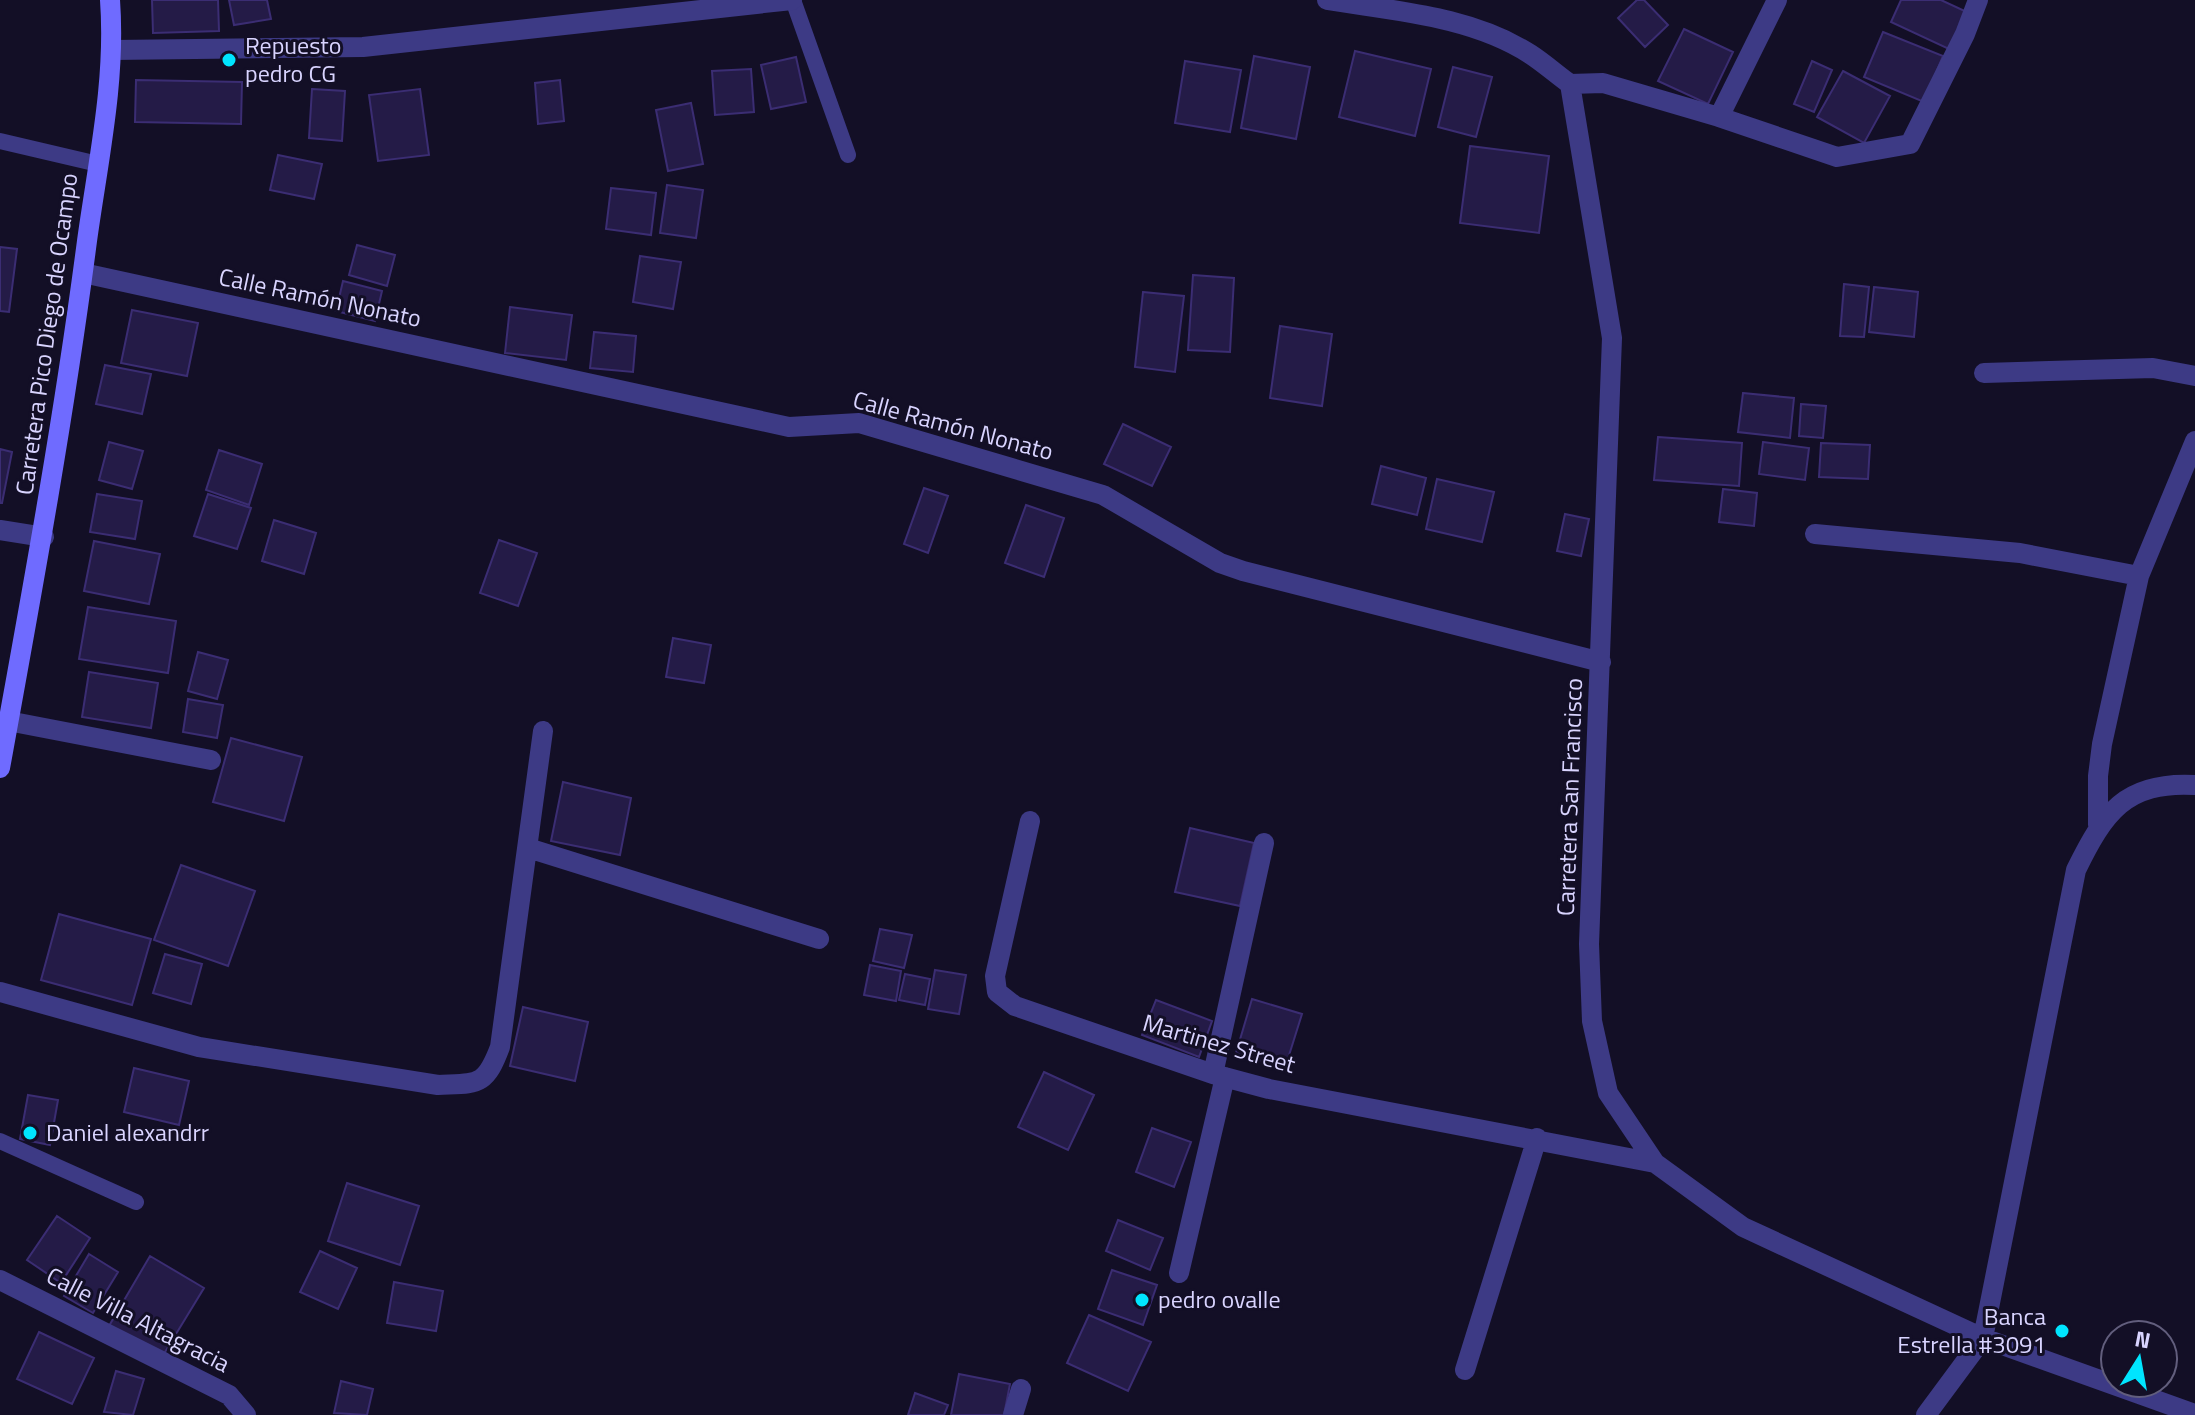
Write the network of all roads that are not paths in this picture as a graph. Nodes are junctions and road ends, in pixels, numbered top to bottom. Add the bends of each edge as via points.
1 (110, 0) edge
2 (793, 0) edge
3 (1327, 0) edge
4 (1777, 0) edge
5 (1978, 0) edge
6 (749, 2) edge
7 (113, 50) junction
8 (1570, 84) junction
9 (1719, 117) junction
10 (0, 141) edge
11 (848, 155) dead end
12 (98, 164) junction
13 (83, 273) junction
14 (1984, 373) dead end
15 (2195, 376) edge
16 (2195, 441) edge
17 (0, 530) edge
18 (1815, 534) dead end
19 (44, 537) junction
20 (2139, 576) junction
21 (1601, 662) junction
22 (8, 721) junction
23 (543, 731) dead end
24 (211, 760) dead end
25 (0, 768) edge
26 (2195, 785) edge
27 (1030, 821) dead end
28 (2098, 825) junction
29 (1264, 843) dead end
30 (528, 848) junction
31 (819, 939) dead end
32 (0, 992) edge
33 (1219, 1076) junction
34 (1537, 1138) junction
35 (0, 1141) edge
36 (1655, 1163) junction
37 (136, 1202) dead end
38 (1179, 1273) dead end
39 (0, 1280) edge
40 (1983, 1338) junction
41 (1465, 1370) dead end
42 (1021, 1389) dead end
43 (2195, 1414) edge
44 (246, 1415) edge
45 (1013, 1415) edge
46 (1926, 1415) edge

1 - 7 street, Carretera Pico Diego de Ocampo
2 - 6 street
2 - 11 lane
3 - 8 street via 1485,32 1528,53
4 - 9 street
5 - 9 street via 1910,144 1837,157
6 - 7 street via 363,47
7 - 12 street, Carretera Pico Diego de Ocampo
8 - 9 street via 1603,83
8 - 21 street, Carretera San Francisco via 1612,338
10 - 12 lane
12 - 13 street, Carretera Pico Diego de Ocampo
13 - 19 street, Carretera Pico Diego de Ocampo
13 - 21 street, Calle Ramón Nonato via 789,427 859,423 1103,495 1220,563
14 - 15 street via 2153,368
16 - 20 street
17 - 19 street
18 - 20 street via 2020,553
19 - 22 street, Carretera Pico Diego de Ocampo
20 - 28 street via 2102,744
21 - 36 street, Carretera San Francisco via 1589,944 1592,1021 1608,1093
22 - 24 street
22 - 25 street, Carretera Pico Diego de Ocampo
23 - 30 street
26 - 28 street via 2170,783 2126,796
27 - 33 street, Martinez Street via 995,976 997,992 1015,1006
28 - 40 street via 2076,870
29 - 33 street
30 - 31 street
30 - 32 street via 500,1047 491,1073 474,1083 438,1085 199,1047
33 - 34 street, Martinez Street
33 - 38 street
34 - 36 street, Martinez Street
34 - 41 street
35 - 37 lane
36 - 40 street, Carretera San Francisco via 1743,1227
39 - 44 street, Calle Villa Altagracia via 229,1395
40 - 43 street, Carretera San Francisco
40 - 46 street
42 - 45 street

